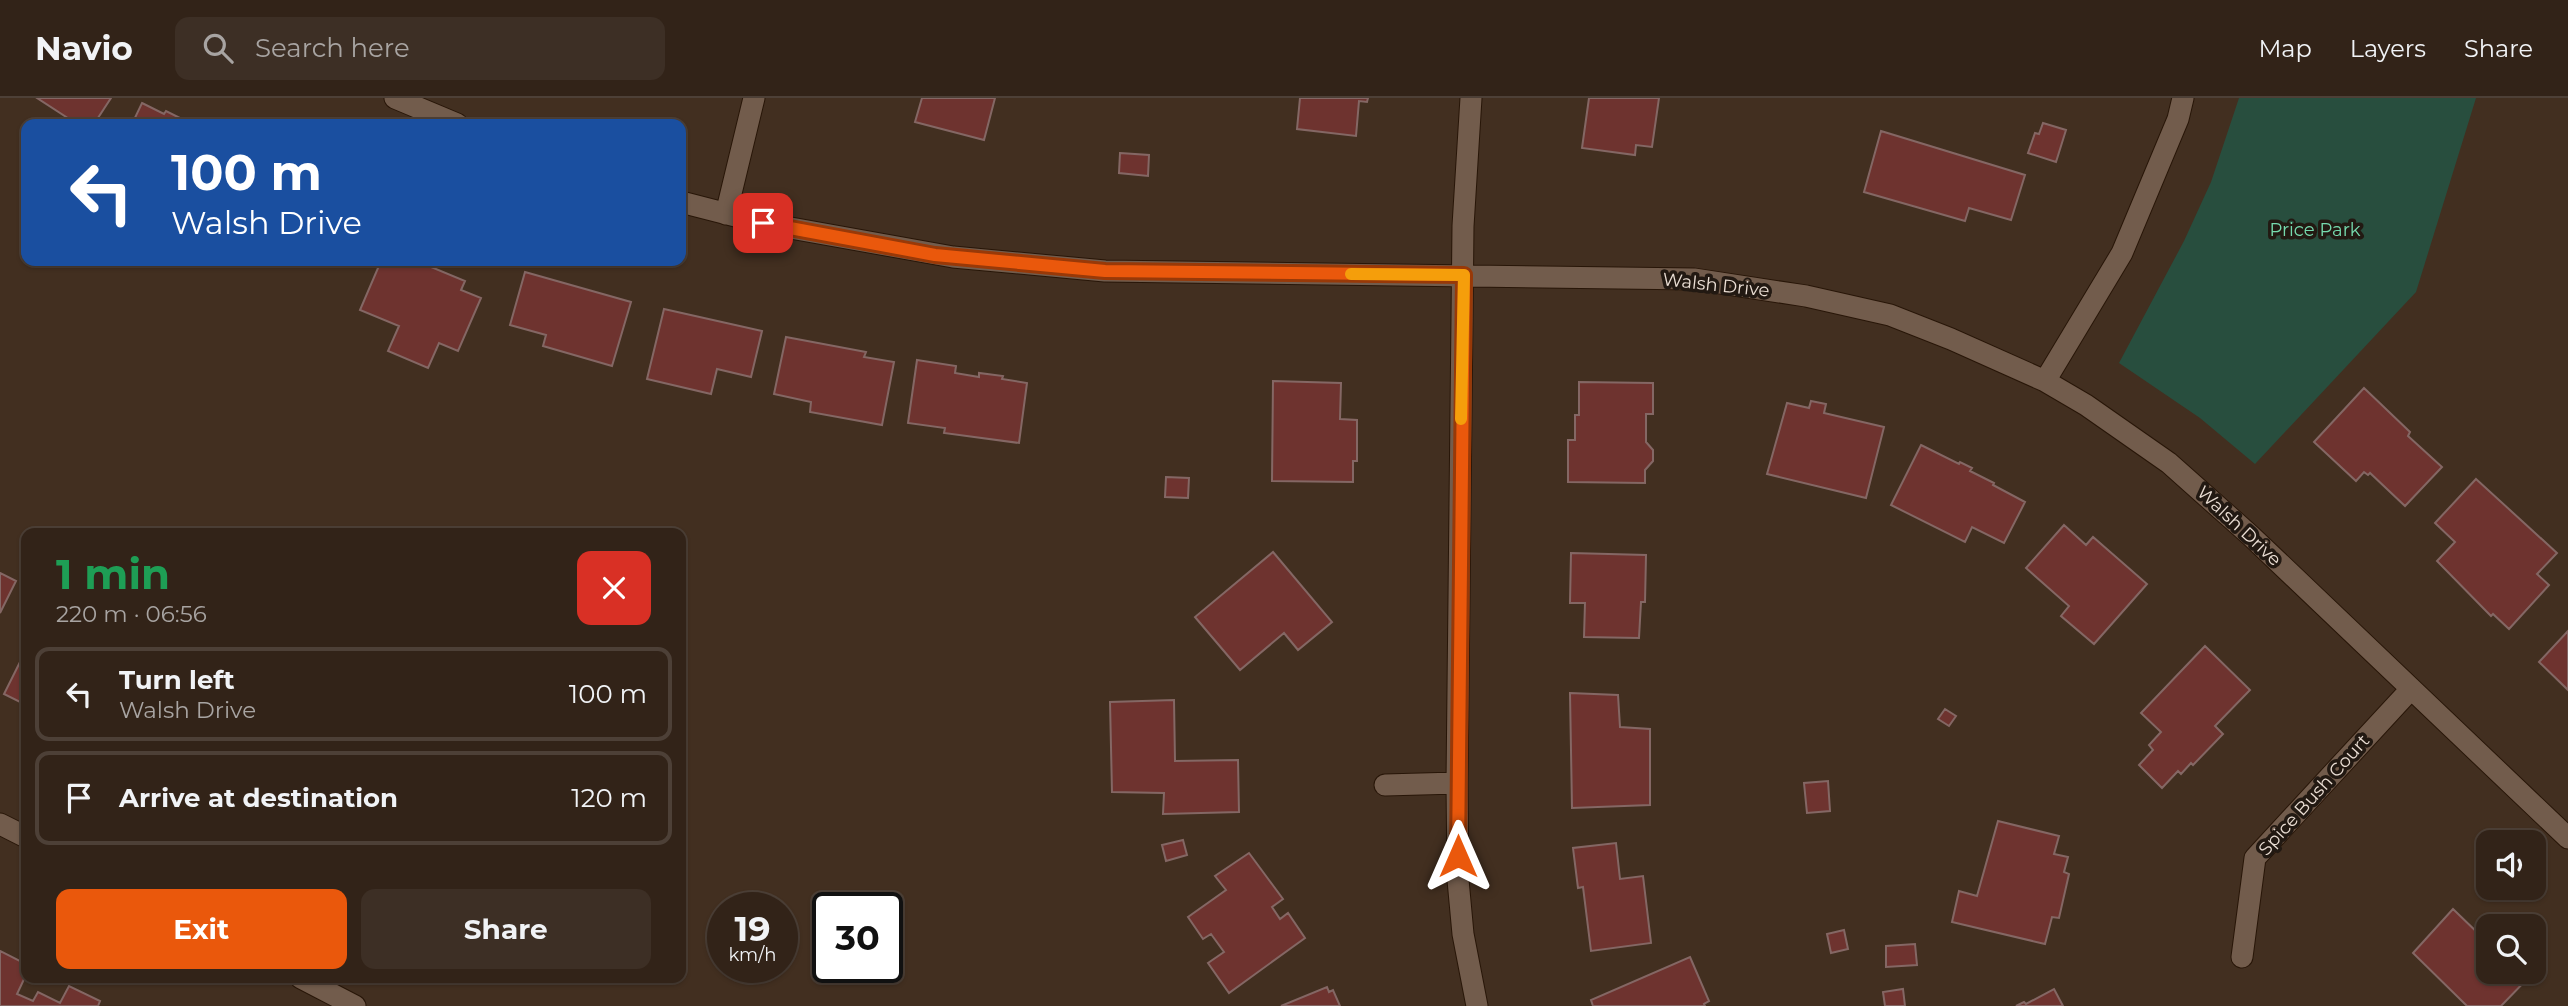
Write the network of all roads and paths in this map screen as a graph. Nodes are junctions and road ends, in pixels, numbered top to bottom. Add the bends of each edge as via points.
1 (395, 98) edge
2 (754, 98) edge
3 (1471, 98) edge
4 (2183, 98) edge
5 (445, 119) edge
6 (686, 203) edge
7 (726, 214) junction
8 (1464, 275) junction
9 (2045, 382) junction
10 (2411, 689) junction
11 (1457, 783) junction
12 (1385, 785) dead end
13 (0, 824) edge
14 (21, 834) edge
15 (2568, 838) edge
16 (2242, 957) dead end
17 (311, 983) edge
18 (355, 1006) edge
19 (1477, 1006) edge

1 - 5 street
2 - 7 street
3 - 8 street
4 - 9 street via 2122,253
6 - 7 street, Walsh Drive
7 - 8 street, Walsh Drive via 918,252 1105,271
8 - 9 street, Walsh Drive via 1694,279 1806,296 1890,315
8 - 11 street
9 - 10 street, Walsh Drive via 2087,405 2169,463
10 - 15 street, Walsh Drive
10 - 16 street, Spice Bush Court via 2255,858
11 - 12 street
11 - 19 street via 1458,880
13 - 14 street
17 - 18 street

